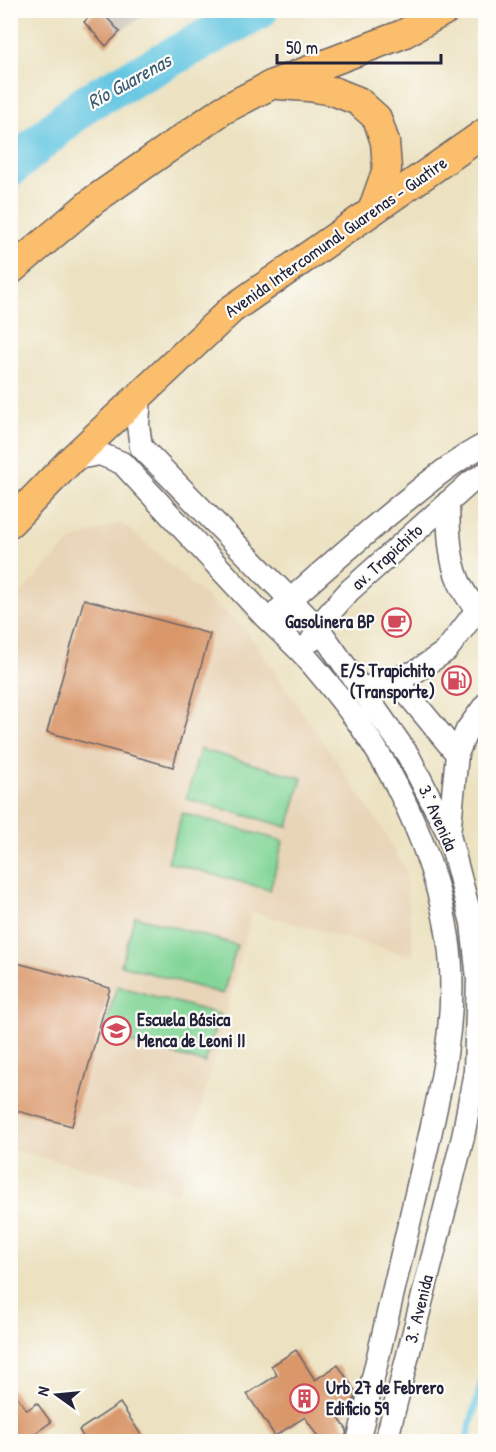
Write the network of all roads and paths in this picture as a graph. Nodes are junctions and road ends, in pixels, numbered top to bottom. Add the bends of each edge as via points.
1 (446, 10) edge
2 (273, 84) junction
3 (486, 132) edge
4 (374, 208) junction
5 (10, 271) edge
6 (140, 394) junction
7 (486, 444) edge
8 (72, 459) junction
9 (486, 473) edge
10 (448, 502) junction
11 (10, 523) edge
12 (290, 600) junction
13 (481, 614) edge
14 (268, 620) junction
15 (319, 629) junction
16 (303, 654) junction
17 (395, 679) junction
18 (360, 690) junction
19 (486, 704) edge
20 (457, 754) junction
21 (449, 835) junction
22 (358, 1442) edge
23 (386, 1442) edge

1 - 2 main road via 403,34
2 - 4 main road via 333,91 358,101 377,118 385,142 387,169
2 - 5 main road via 176,141 94,200
3 - 4 main road, Avenida Intercomunal Guarenas - Guatire
4 - 6 main road, Avenida Intercomunal Guarenas - Guatire via 232,309
6 - 8 main road, Avenida Intercomunal Guarenas - Guatire
6 - 12 street, 3.° Avenida via 141,447
7 - 12 street via 418,490
8 - 11 main road, Avenida Intercomunal Guarenas - Guatire
8 - 14 street, 3.° Avenida via 100,454 122,463
9 - 10 street, av. Trapichito
10 - 13 street via 449,548 455,572
10 - 15 street, av. Trapichito via 349,591
12 - 14 street
12 - 15 street, 3.° Avenida
13 - 17 street via 446,651 415,672
14 - 16 street, 3.° Avenida
15 - 16 street, av. Trapichito
15 - 18 street, 3.° Avenida
16 - 22 street, 3.° Avenida via 361,726 402,798 440,895 448,939 451,985 447,1046
17 - 18 street
17 - 20 street
18 - 21 street, 3.° Avenida via 408,755
19 - 20 street via 467,730
20 - 21 street
21 - 23 street, 3.° Avenida via 472,923 478,979 475,1071 463,1137

